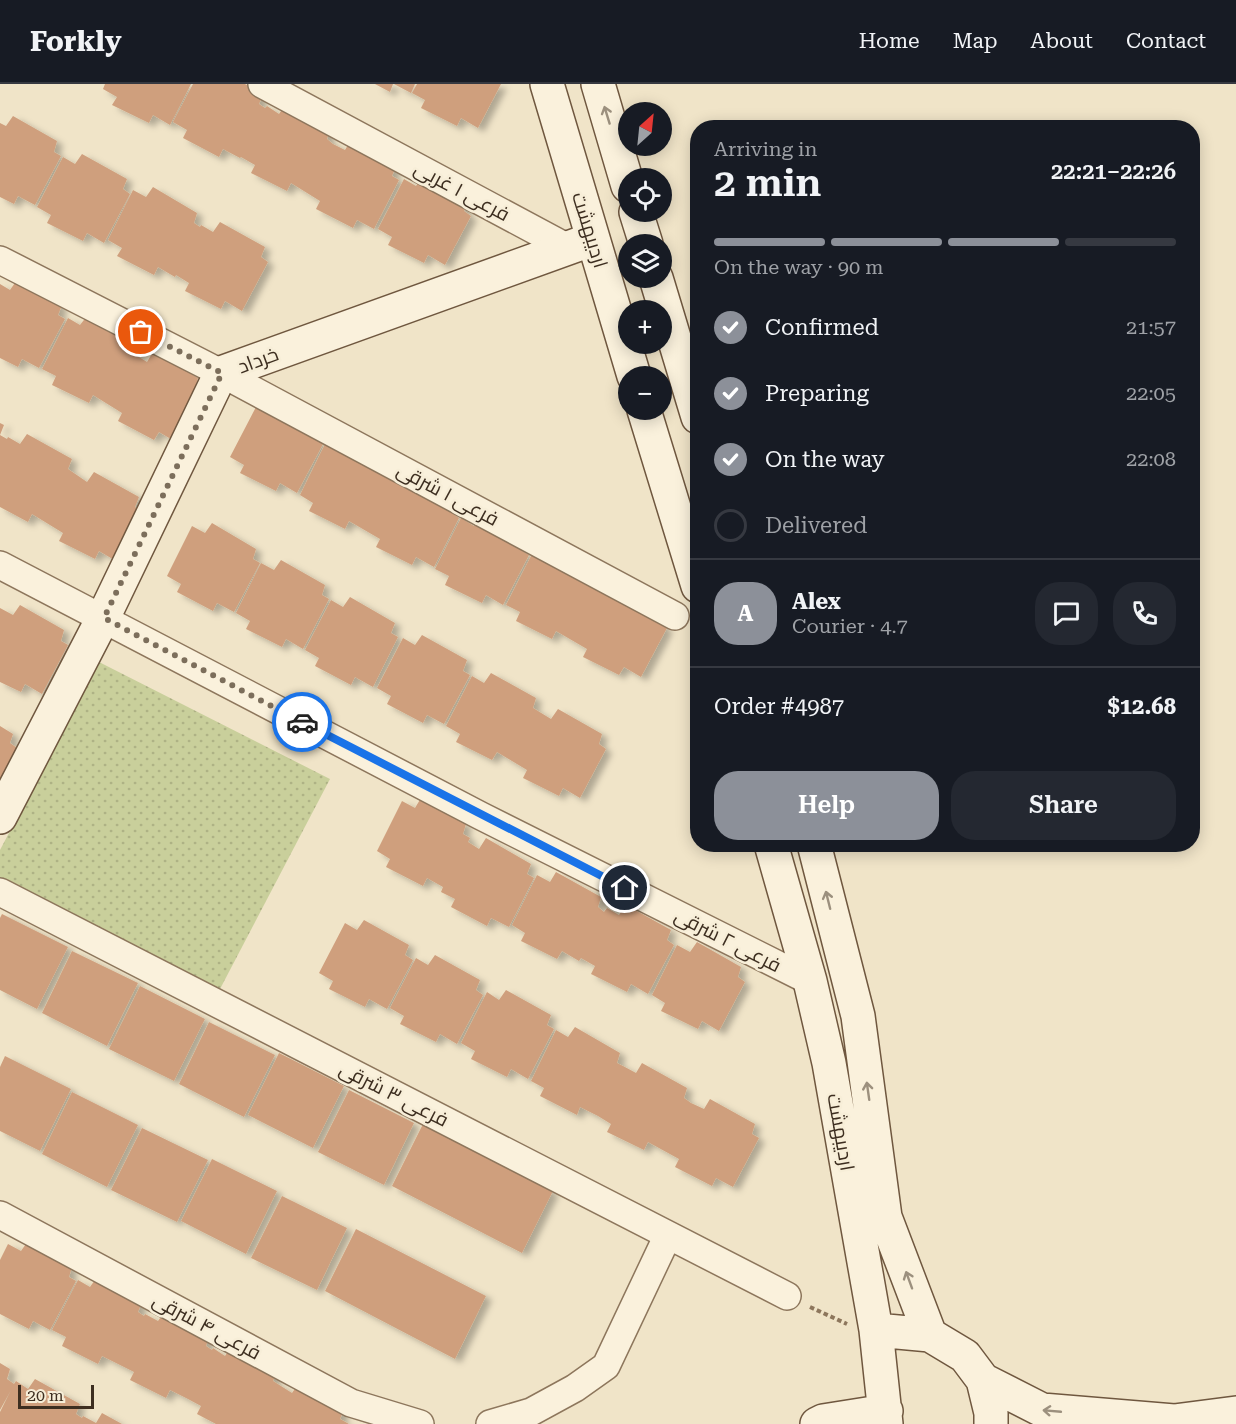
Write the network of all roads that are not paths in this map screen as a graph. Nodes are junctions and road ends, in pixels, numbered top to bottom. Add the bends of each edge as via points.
1 (261, 84) edge
2 (547, 84) edge
3 (598, 84) edge
4 (623, 168) edge
5 (580, 244) junction
6 (0, 260) edge
7 (659, 288) edge
8 (630, 366) edge
9 (222, 373) junction
10 (690, 391) edge
11 (647, 420) edge
12 (690, 560) edge
13 (0, 565) edge
14 (675, 615) dead end
15 (104, 618) junction
16 (0, 817) edge
17 (773, 852) edge
18 (816, 852) edge
19 (0, 892) edge
20 (810, 981) junction
21 (0, 1215) edge
22 (668, 1235) junction
23 (788, 1296) road end
24 (876, 1334) junction
25 (930, 1335) junction
26 (982, 1380) junction
27 (354, 1413) edge
28 (1236, 1413) edge
29 (882, 1420) edge
30 (420, 1424) edge
31 (490, 1424) edge
32 (817, 1424) edge
33 (991, 1424) edge

1 - 5 street, فرعی ۱ غربی
2 - 5 street, اردیبهشت
4 -> 3 street
5 - 8 street, اردیبهشت
5 - 9 street, خرداد
6 - 9 street, فرعی ۱ شرقی
7 - 10 street
9 - 14 street, فرعی ۱ شرقی
9 - 15 street, خرداد
11 - 12 street
13 - 15 street, فرعی ۲ شرقی
15 - 16 street, خرداد
15 - 20 street, فرعی ۲ شرقی via 481,816
17 - 20 street, اردیبهشت
25 -> 18 street via 885,1217 858,1016
19 - 22 street, فرعی ۳ شرقی
20 - 24 street, اردیبهشت via 829,1063
21 - 27 street, فرعی ۴ شرقی
22 - 23 street, فرعی ۳ شرقی
22 - 31 street via 606,1366 531,1412
24 - 25 street
24 - 29 street, اردیبهشت
25 - 26 street via 965,1356
28 -> 26 street via 1174,1421 1042,1410
26 - 33 street
27 - 30 street, فرعی ۴ شرقی
29 - 32 street via 823,1420

